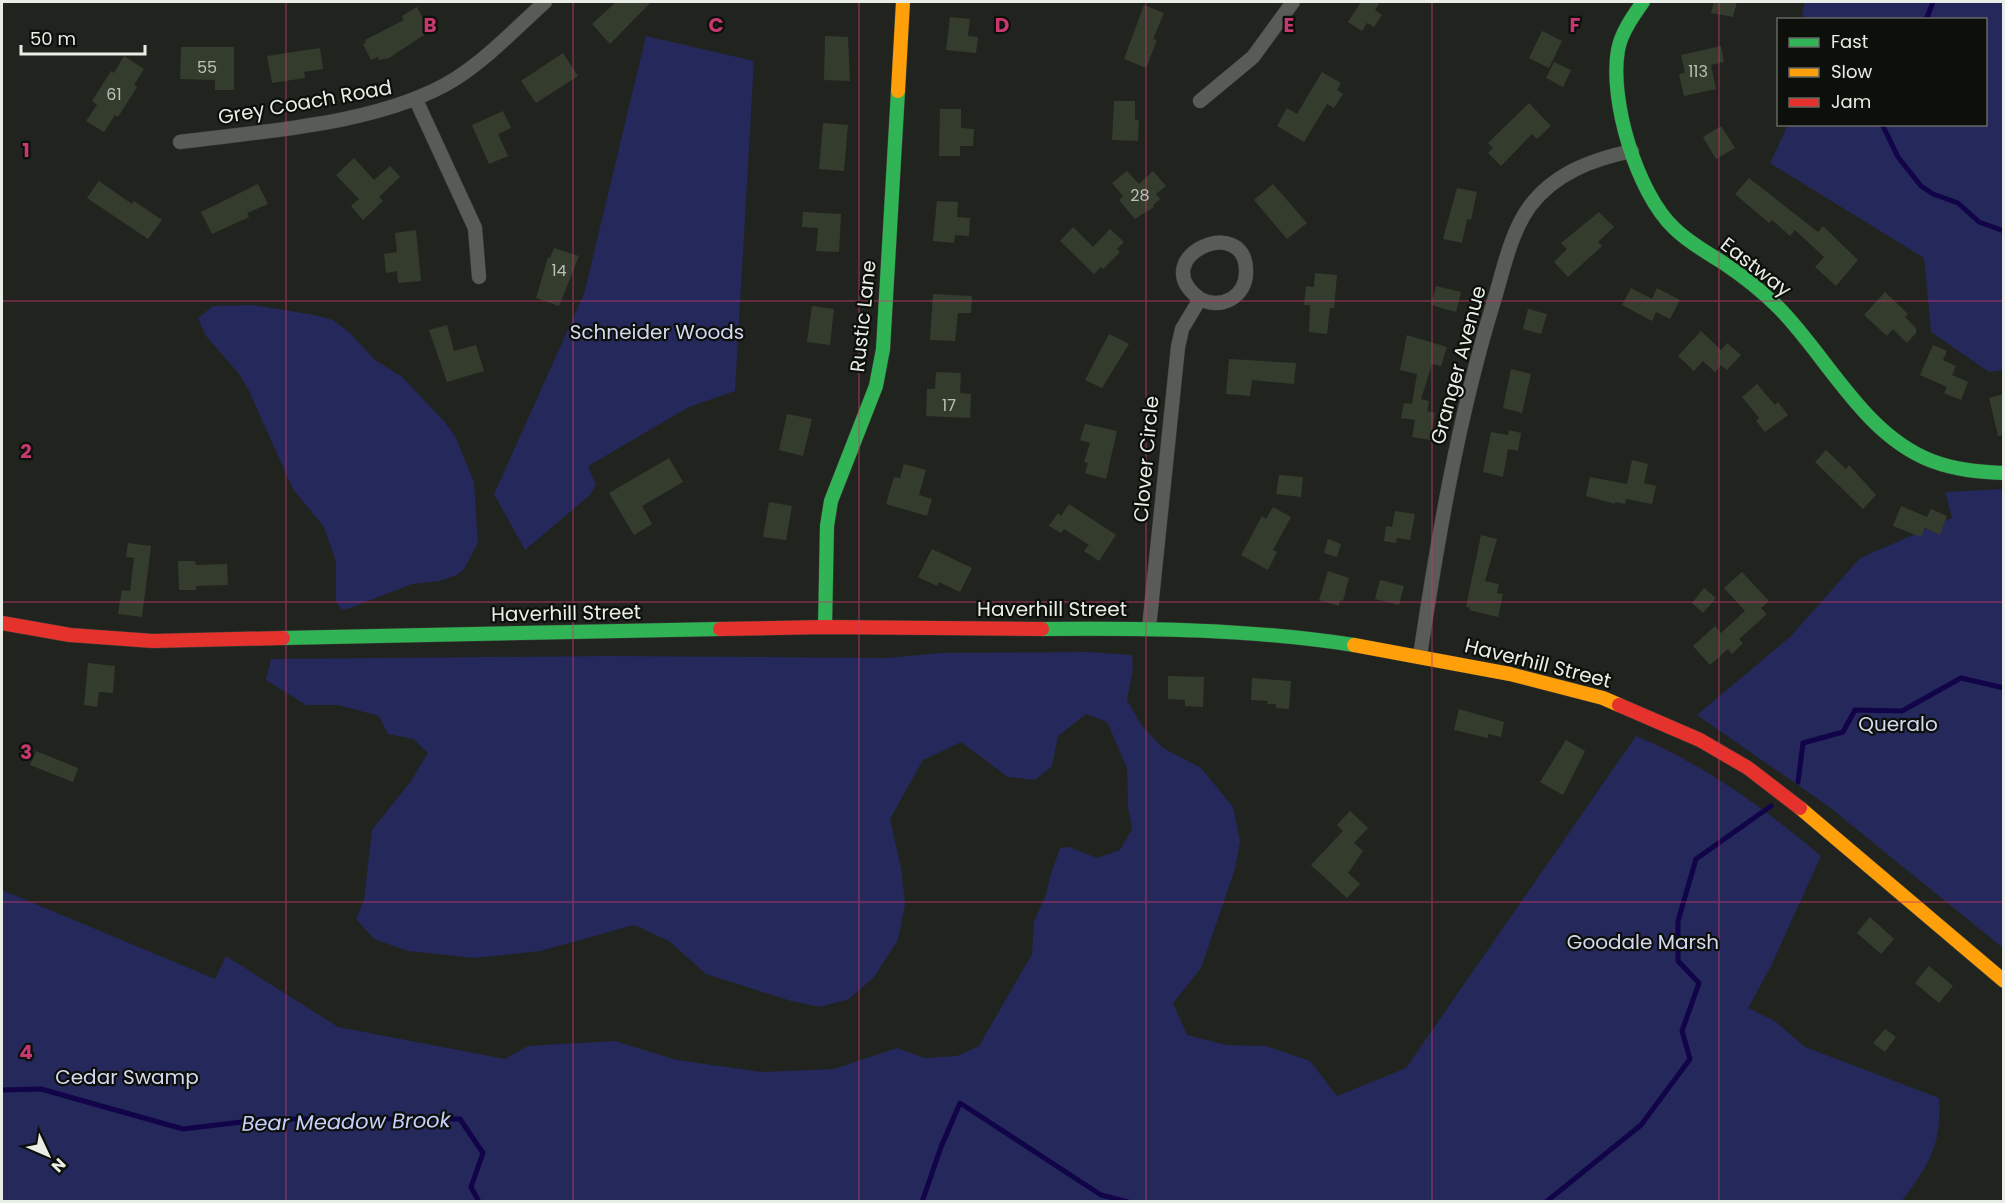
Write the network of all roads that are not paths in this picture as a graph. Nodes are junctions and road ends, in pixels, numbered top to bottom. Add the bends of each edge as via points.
1 (545, 2) edge
2 (903, 2) edge
3 (1293, 2) edge
4 (1643, 2) edge
5 (416, 100) junction
6 (1200, 101) dead end
7 (180, 142) dead end
8 (1632, 151) junction
9 (479, 277) dead end
10 (1200, 299) junction
11 (2004, 472) edge
12 (2, 623) edge
13 (825, 627) junction
14 (1149, 628) junction
15 (1420, 656) junction
16 (2004, 981) edge

1 - 5 street, Grey Coach Road via 469,69
2 - 13 street, Rustic Lane via 883,349 876,386 831,501
3 - 6 street via 1253,57
4 - 8 street, Eastway via 1622,38 1616,65
5 - 7 street, Grey Coach Road via 351,117
5 - 9 street via 475,228
8 - 11 street, Eastway via 1651,199 1671,226 1729,267 1789,318 1878,426 1897,442 1940,463 1975,471
8 - 15 street, Granger Avenue via 1592,161 1549,186 1529,208 1511,247 1461,423
10 - 10 street via 1185,279 1191,254 1207,243 1233,247 1246,268 1240,292 1218,303
10 - 14 street, Clover Circle via 1182,329 1173,371
12 - 13 street, Haverhill Street via 81,636 153,641
13 - 14 street, Haverhill Street
14 - 15 street, Haverhill Street via 1287,636
15 - 16 street, Haverhill Street via 1603,698 1700,740 1748,768 1802,810

